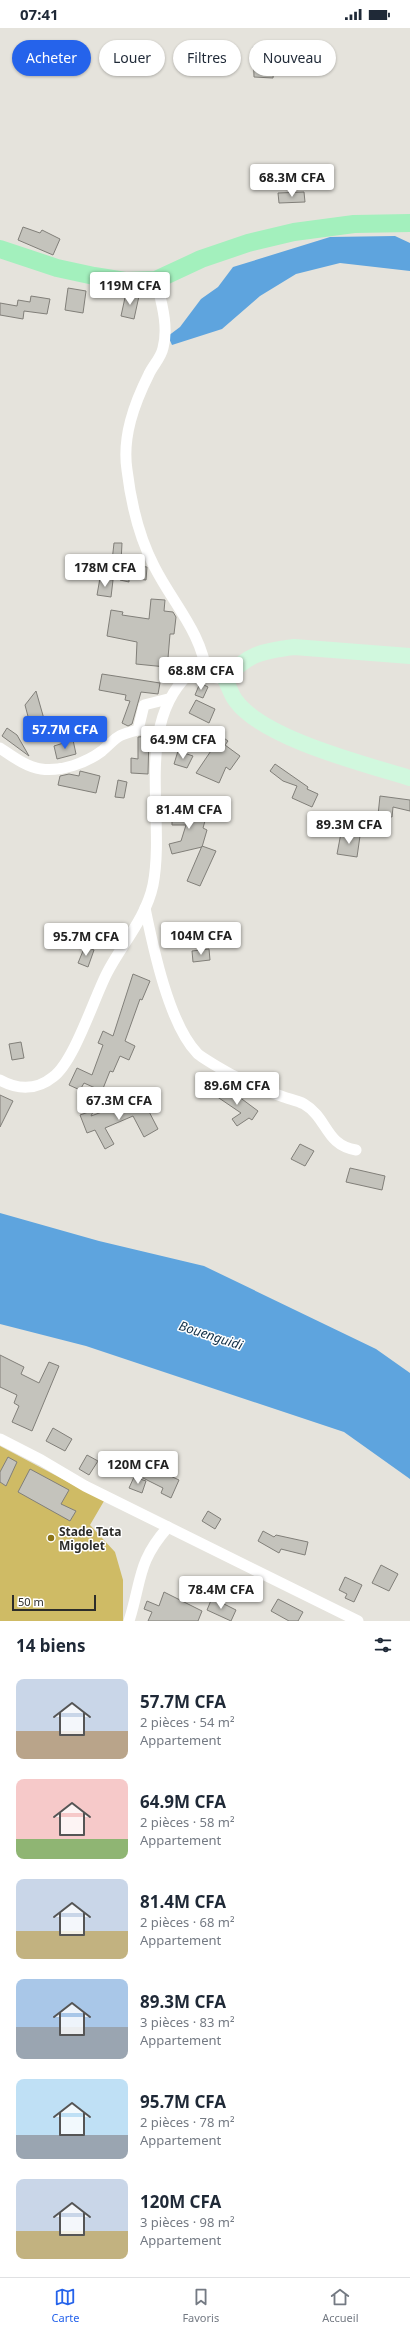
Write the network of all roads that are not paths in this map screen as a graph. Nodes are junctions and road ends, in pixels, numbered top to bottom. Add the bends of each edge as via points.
1 (410, 223) edge
2 (0, 249) edge
3 (156, 280) junction
4 (410, 656) edge
5 (207, 676) junction
6 (225, 679) junction
7 (168, 699) junction
8 (0, 748) edge
9 (410, 778) edge
10 (145, 908) junction
11 (0, 1080) edge
12 (356, 1150) dead end
13 (0, 1439) edge
14 (168, 1527) junction
15 (129, 1621) edge
16 (358, 1621) edge

1 - 3 main road via 354,224 294,232 248,243 201,259
2 - 3 main road via 57,268 94,276 125,281
3 - 5 street via 165,339 163,350 149,373 132,414 126,446 127,469 138,526 151,559 200,644
4 - 6 main road via 294,647 260,653 240,663
5 - 6 street
5 - 7 street via 189,674
6 - 9 main road via 236,701 251,715 278,732 303,744
7 - 8 street via 144,705 138,730 120,734 102,751 75,765 41,769 18,761
7 - 10 street via 156,745 156,857 153,885
10 - 11 street via 108,972 76,1045 54,1077 40,1085 27,1088 10,1086
10 - 12 street via 155,955 168,996 180,1026 197,1054 241,1080 282,1097 302,1102 316,1113 340,1146
13 - 14 street via 85,1486
14 - 15 street via 154,1543 145,1560
14 - 16 street

